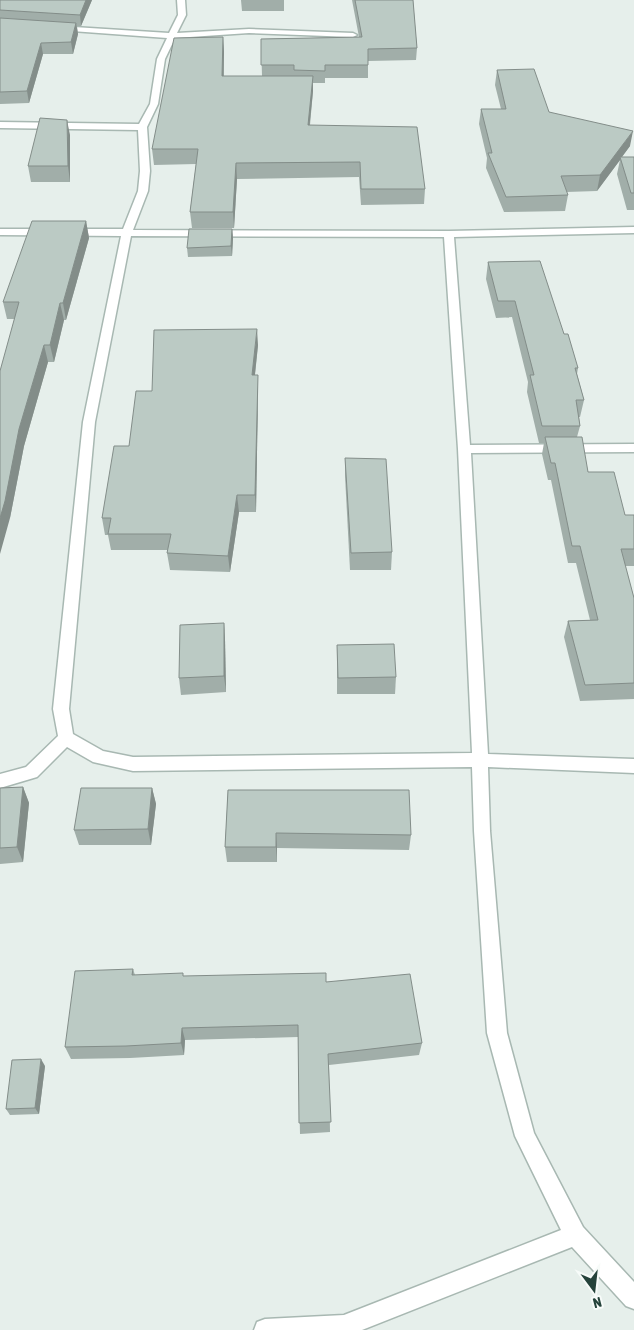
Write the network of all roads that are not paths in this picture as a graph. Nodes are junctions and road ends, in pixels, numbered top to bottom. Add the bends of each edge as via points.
1 (181, 0) edge
2 (50, 28) edge
3 (353, 35) edge
4 (172, 36) junction
5 (0, 126) edge
6 (142, 127) junction
7 (634, 230) edge
8 (0, 232) edge
9 (127, 232) junction
10 (449, 234) junction
11 (634, 448) edge
12 (464, 449) junction
13 (66, 738) junction
14 (480, 760) junction
15 (634, 766) edge
16 (0, 781) edge
17 (575, 1235) junction
18 (634, 1298) edge
19 (265, 1330) edge

1 - 4 street via 182,15
2 - 4 street
3 - 4 street via 249,31
4 - 6 street via 161,59 154,104
5 - 6 street
6 - 9 street via 143,192
7 - 10 street
8 - 9 street
9 - 10 street
9 - 13 street via 89,422 61,709
10 - 12 street
11 - 12 street
12 - 14 street
13 - 14 street via 99,757 133,764
13 - 16 street via 31,772
14 - 15 street
14 - 17 street via 497,1033 525,1136
17 - 18 street
17 - 19 street via 344,1326

